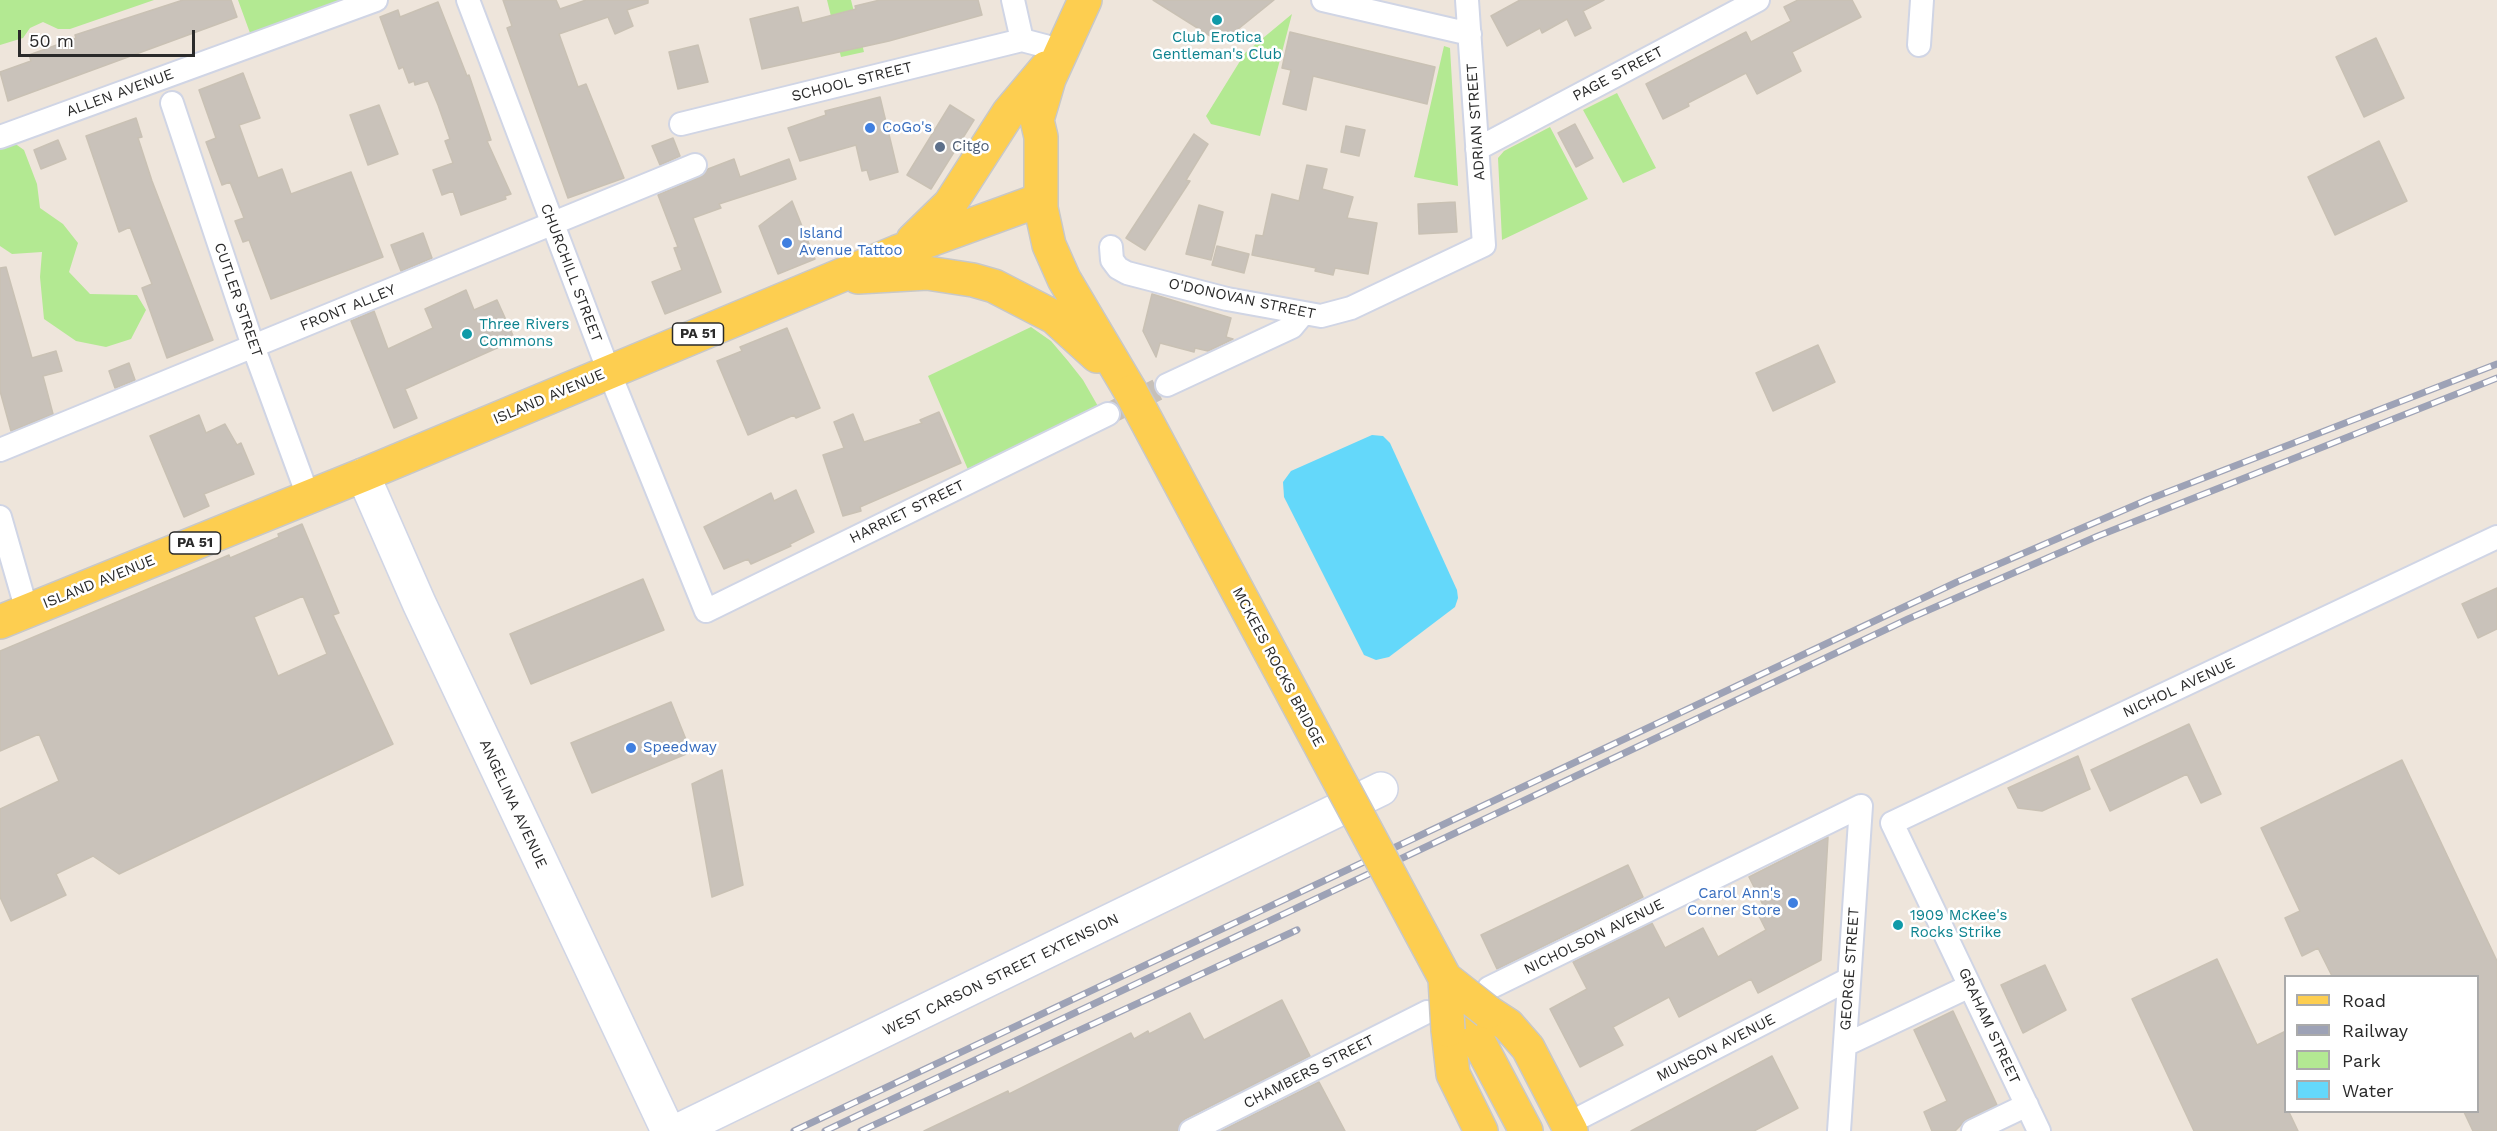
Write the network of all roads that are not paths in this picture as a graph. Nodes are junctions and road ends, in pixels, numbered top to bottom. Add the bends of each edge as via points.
1 (376, 0) edge
2 (468, 0) edge
3 (1012, 0) edge
4 (1085, 0) edge
5 (1105, 0) edge
6 (1323, 0) edge
7 (1467, 0) edge
8 (1758, 0) edge
9 (1922, 0) edge
10 (1470, 34) junction
11 (1022, 40) junction
12 (1919, 45) dead end
13 (1060, 50) junction
14 (172, 103) dead end
15 (681, 124) dead end
16 (0, 137) edge
17 (1041, 137) junction
18 (1477, 149) junction
19 (695, 165) dead end
20 (1040, 200) junction
21 (553, 224) junction
22 (1484, 245) joint
23 (1111, 247) dead end
24 (897, 252) junction
25 (832, 279) junction
26 (1302, 315) junction
27 (253, 346) junction
28 (609, 372) junction
29 (1167, 386) tunnel mouth
30 (1121, 396) junction
31 (0, 450) edge
32 (363, 475) junction
33 (308, 496) junction
34 (0, 517) edge
35 (2497, 537) edge
36 (706, 611) joint
37 (14, 617) edge
38 (1381, 789) dead end
39 (1861, 806) junction
40 (1892, 823) junction
41 (1849, 980) junction
42 (1448, 984) junction
43 (1970, 986) junction
44 (1489, 1000) junction
45 (1438, 1021) junction
46 (1845, 1045) junction
47 (2027, 1106) junction
48 (1577, 1123) edge
49 (668, 1131) edge
50 (677, 1131) edge
51 (1191, 1131) edge
52 (1481, 1131) edge
53 (1526, 1131) edge
54 (1839, 1131) edge
55 (1973, 1131) edge
56 (2039, 1131) edge

1 - 16 street, ALLEN AVENUE
2 - 21 street, CHURCHILL STREET
3 - 11 street
4 - 13 main road
5 - 17 main road via 1066,84 1054,126
6 - 10 street
7 - 10 street, ADRIAN STREET
8 - 18 street, PAGE STREET
9 - 12 street
10 - 18 street, ADRIAN STREET
11 - 13 street
11 - 15 street, SCHOOL STREET
13 - 17 main road via 1036,120
13 - 24 main road via 1009,112 950,204
14 - 27 street, CUTLER STREET
17 - 20 main road
18 - 22 street, ADRIAN STREET
19 - 21 street, FRONT ALLEY
20 - 24 main road, ISLAND AVENUE / PA 51
20 - 30 main road, MCKEES ROCKS BRIDGE via 1056,262
21 - 27 street, FRONT ALLEY
21 - 28 street, CHURCHILL STREET
22 - 26 street, O'DONOVAN STREET via 1350,308 1321,316
23 - 26 street, O'DONOVAN STREET via 1112,260 1127,273
24 - 25 main road, ISLAND AVENUE / PA 51
25 - 28 main road, ISLAND AVENUE / PA 51
25 - 30 main road via 927,273 994,286 1054,317
26 - 29 street via 1293,327
27 - 31 street, FRONT ALLEY
27 - 33 street, CUTLER STREET
28 - 32 main road, ISLAND AVENUE / PA 51
28 - 36 street, CHURCHILL STREET
30 - 36 street, HARRIET STREET
30 - 42 main road, MCKEES ROCKS BRIDGE, bridge
32 - 33 main road, ISLAND AVENUE / PA 51
32 - 49 street, ANGELINA AVENUE via 418,603
33 - 37 main road, ISLAND AVENUE / PA 51
34 - 37 street
35 - 40 street, NICHOL AVENUE
38 - 50 street, WEST CARSON STREET EXTENSION
39 - 40 street
39 - 41 street, GEORGE STREET
39 - 44 street, NICHOLSON AVENUE
40 - 43 street, GRAHAM STREET
41 - 46 street, GEORGE STREET
41 - 48 street, MUNSON AVENUE
42 - 44 main road, bridge
42 - 45 main road, bridge
42 - 53 main road, MCKEES ROCKS BRIDGE
43 - 46 street
43 - 47 street, GRAHAM STREET
44 - 48 main road via 1528,1048
45 - 51 street, CHAMBERS STREET
45 - 52 main road via 1453,1074
46 - 54 street, GEORGE STREET
47 - 55 street
47 - 56 street, GRAHAM STREET

